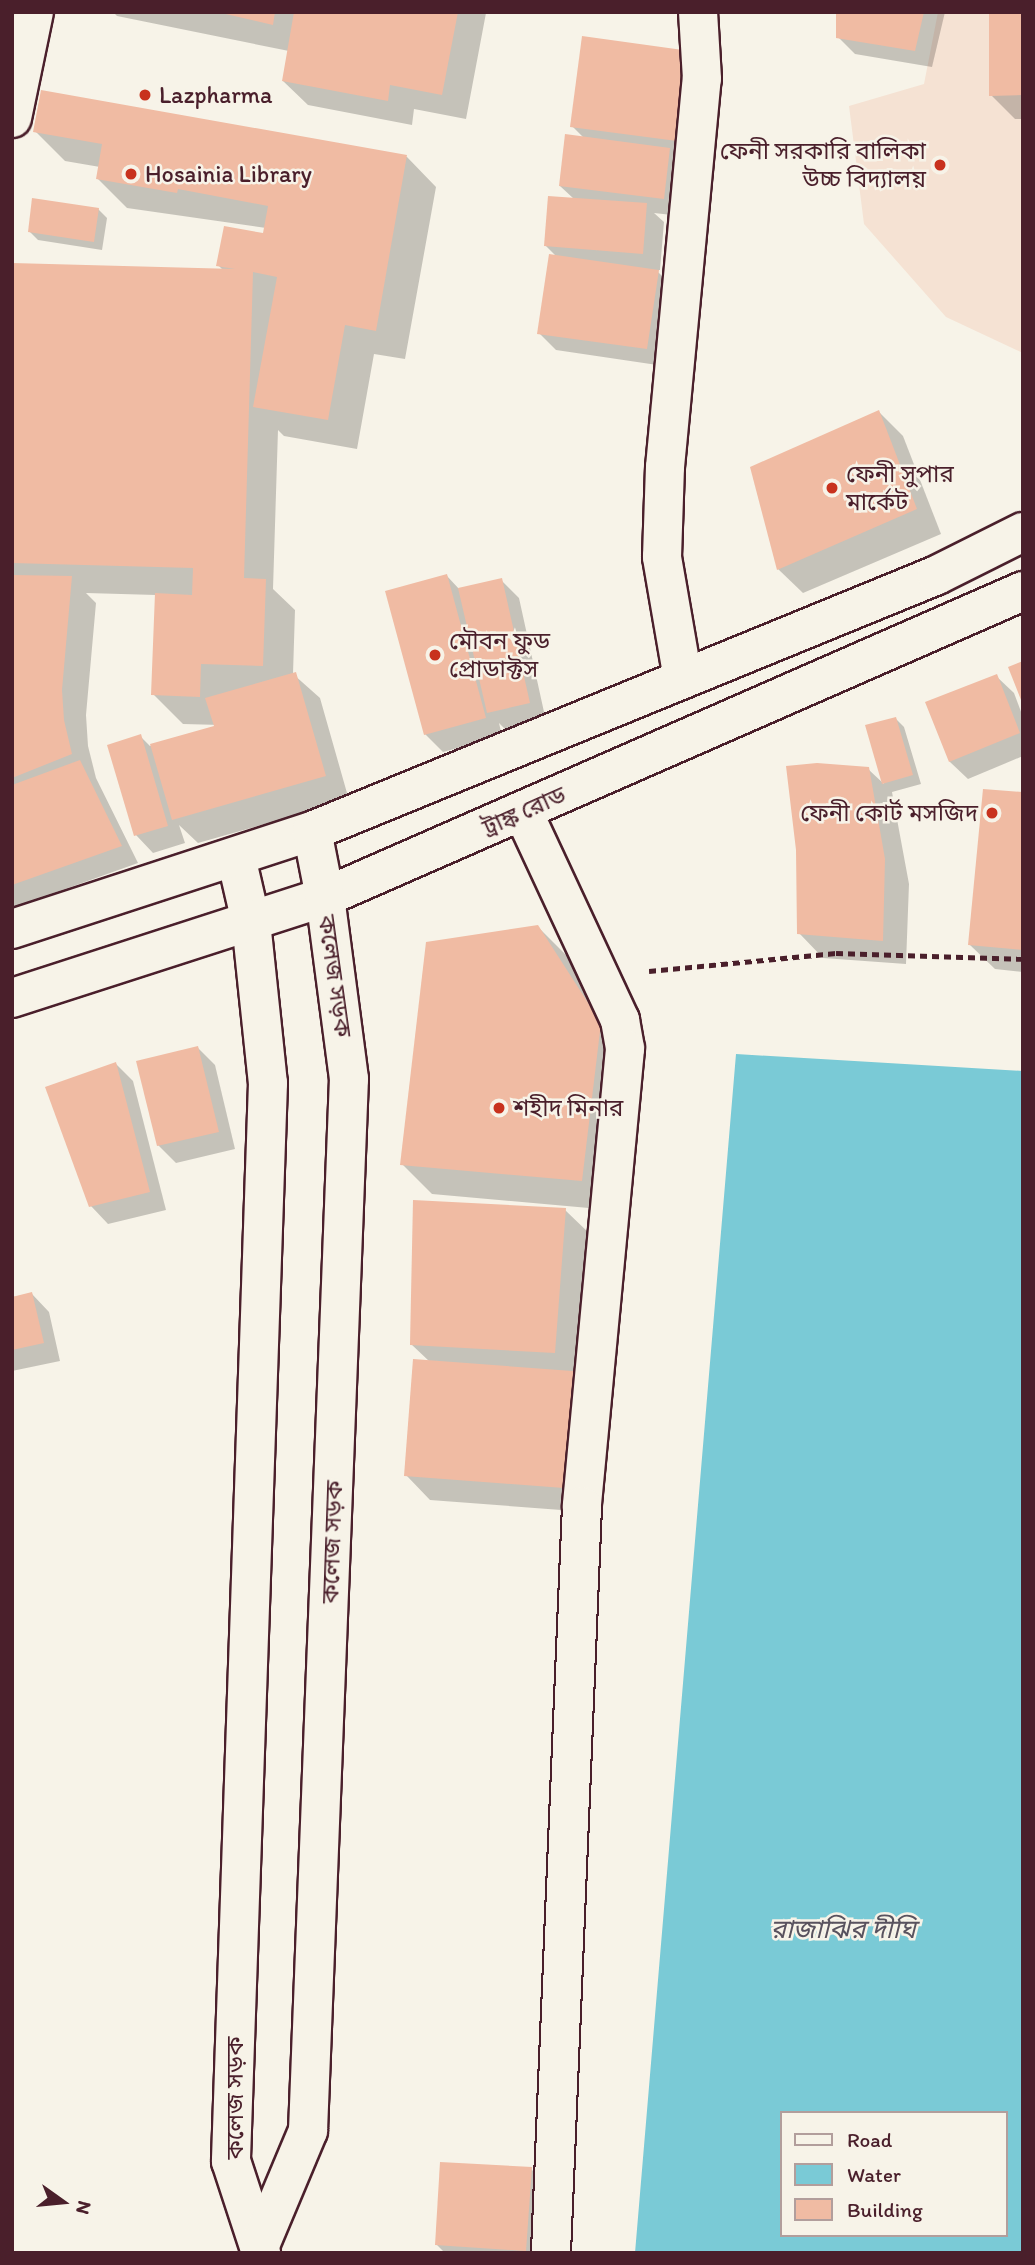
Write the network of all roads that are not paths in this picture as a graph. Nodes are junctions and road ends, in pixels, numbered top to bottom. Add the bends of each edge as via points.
1 (34, 12) edge
2 (698, 12) edge
3 (12, 118) edge
4 (1023, 532) edge
5 (1023, 592) edge
6 (683, 679) junction
7 (523, 811) junction
8 (312, 831) junction
9 (236, 858) junction
10 (325, 897) junction
11 (251, 922) junction
12 (12, 929) edge
13 (12, 998) edge
14 (261, 2249) edge
15 (551, 2253) edge

1 - 3 main road
2 - 6 main road via 702,79 665,467 662,557
4 - 6 main road via 937,575
5 - 7 main road, ট্রাঙ্ক রোড
6 - 8 main road
7 - 10 main road, ট্রাঙ্ক রোড
7 - 15 main road via 620,1020 625,1049 582,1506
8 - 9 main road
8 - 10 main road, কলেজ সড়ক
9 - 11 main road, কলেজ সড়ক
9 - 12 main road
10 - 11 main road, ট্রাঙ্ক রোড
10 - 14 main road, কলেজ সড়ক via 349,1079 308,2132
11 - 13 main road, ট্রাঙ্ক রোড
11 - 14 main road, কলেজ সড়ক via 268,1083 231,2161

